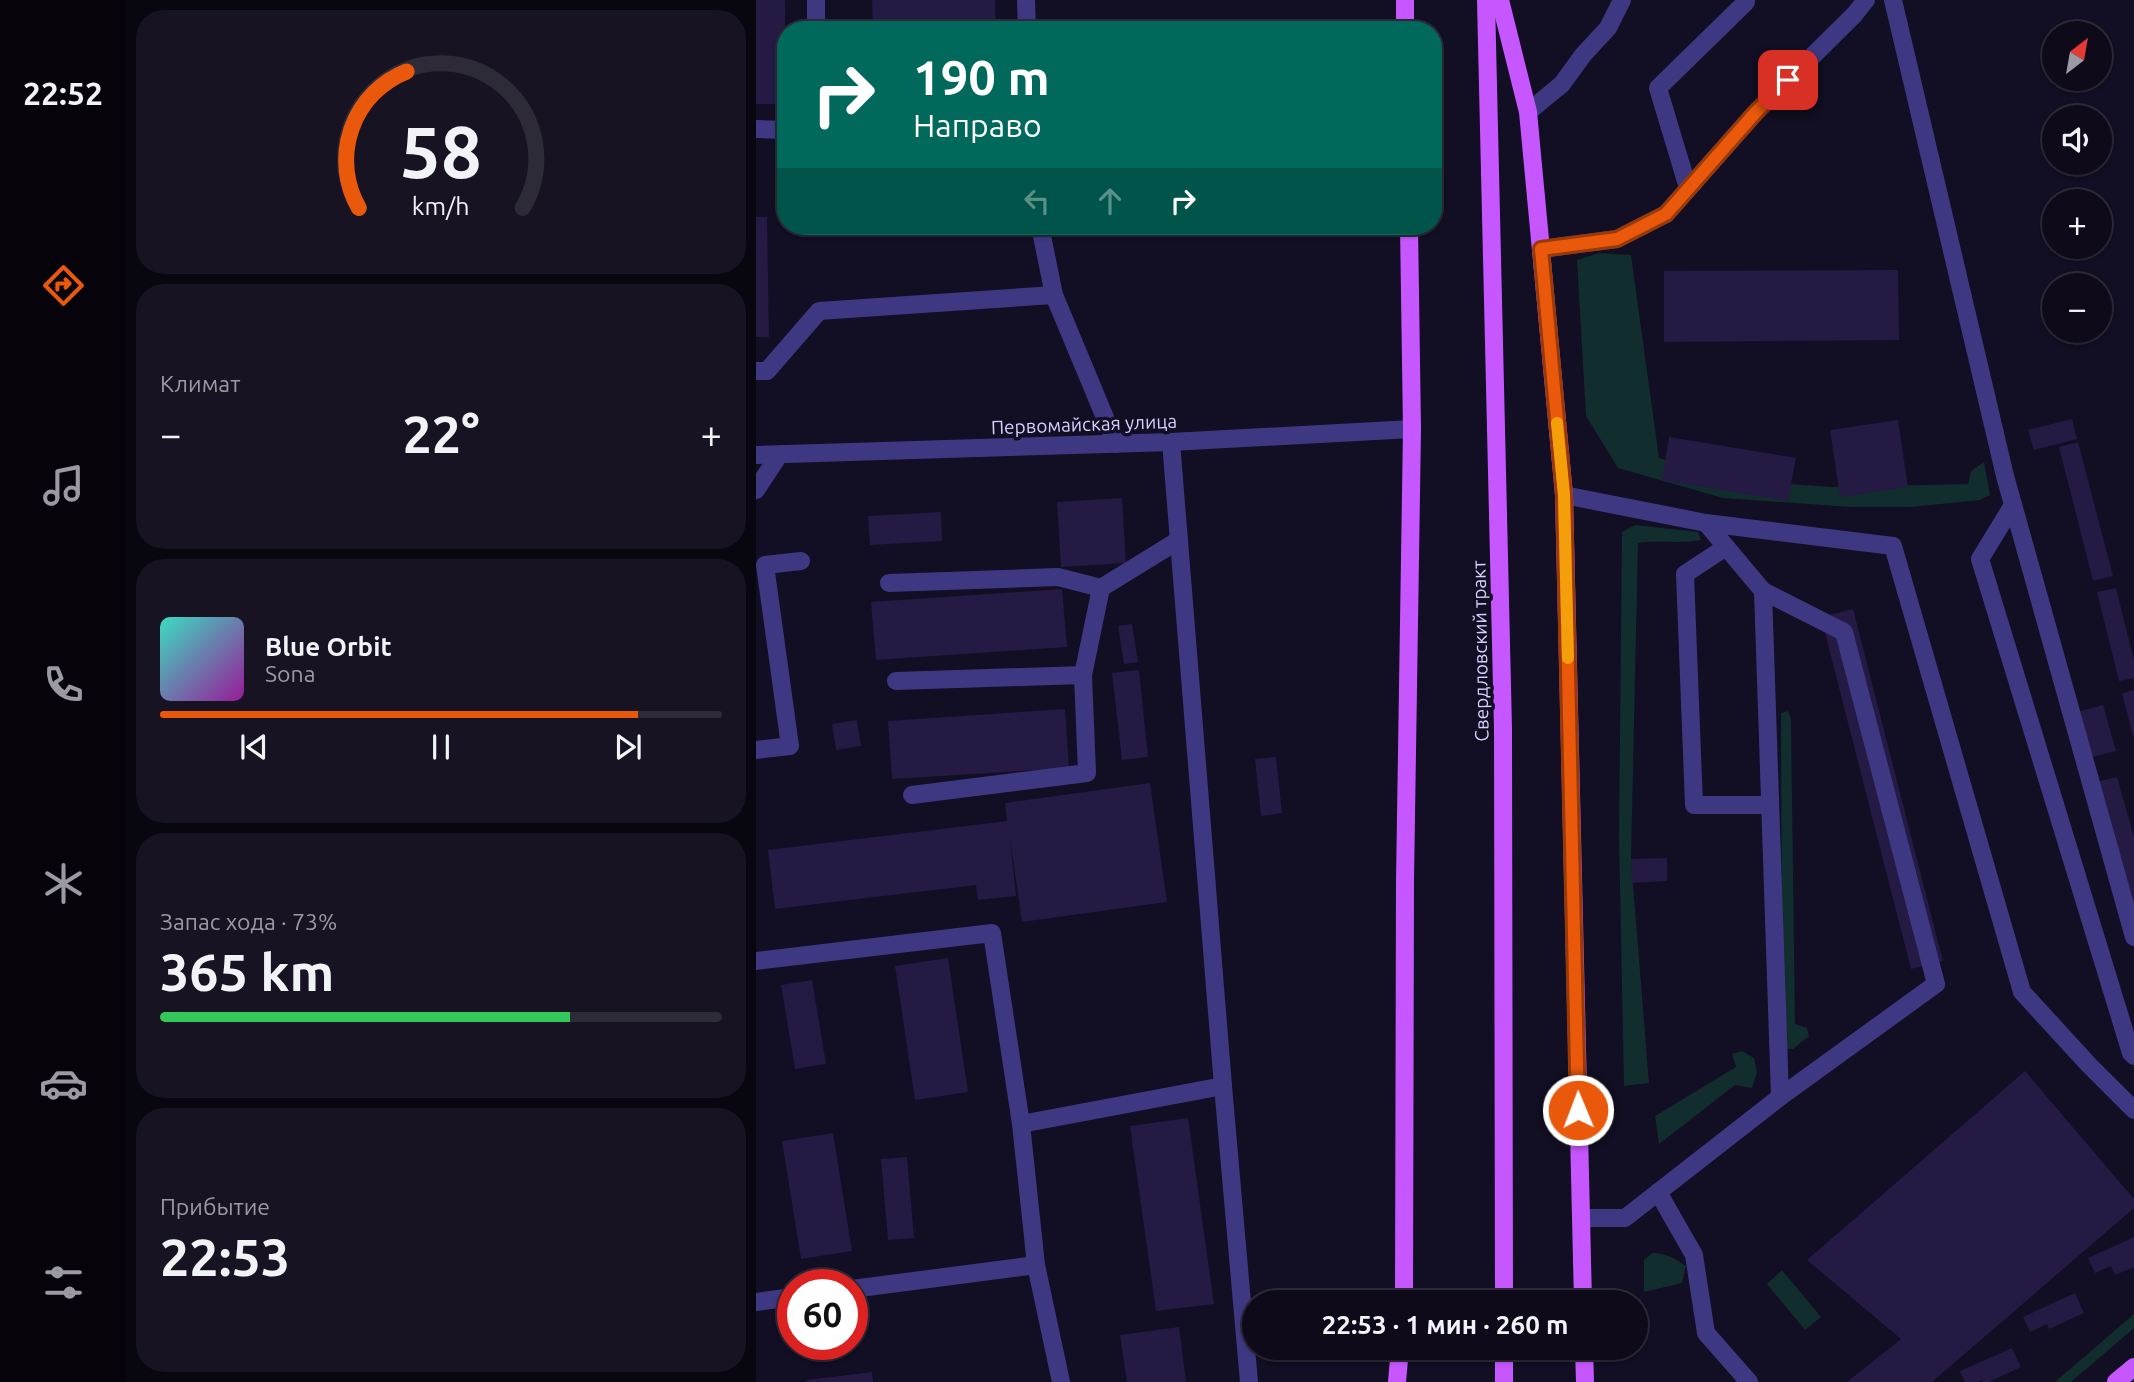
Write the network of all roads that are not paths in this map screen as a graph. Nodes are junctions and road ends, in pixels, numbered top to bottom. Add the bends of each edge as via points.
1 (816, 0) edge
2 (1026, 0) edge
3 (1405, 0) edge
4 (1486, 0) edge
5 (1500, 0) edge
6 (1622, 0) edge
7 (1866, 0) edge
8 (1893, 0) edge
9 (1746, 2) edge
10 (816, 21) edge
11 (1027, 21) edge
12 (1405, 21) edge
13 (1528, 112) junction
14 (756, 129) edge
15 (777, 130) edge
16 (1688, 188) junction
17 (1043, 235) edge
18 (1409, 235) edge
19 (1541, 249) junction
20 (1054, 295) junction
21 (756, 371) edge
22 (1412, 429) junction
23 (1171, 442) junction
24 (1116, 444) junction
25 (756, 455) edge
26 (779, 455) junction
27 (756, 491) edge
28 (1564, 495) junction
29 (2013, 505) junction
30 (1706, 523) junction
31 (1179, 540) junction
32 (1726, 547) junction
33 (801, 561) dead end
34 (889, 583) dead end
35 (1101, 588) junction
36 (1763, 591) junction
37 (1083, 675) junction
38 (896, 681) dead end
39 (756, 750) edge
40 (912, 795) dead end
41 (1770, 805) junction
42 (2134, 937) edge
43 (756, 961) edge
44 (2134, 1056) edge
45 (1223, 1086) junction
46 (1780, 1097) junction
47 (2134, 1110) edge
48 (1021, 1124) junction
49 (1658, 1192) junction
50 (1581, 1218) junction
51 (1036, 1265) junction
52 (868, 1287) edge
53 (1404, 1290) edge
54 (1504, 1290) edge
55 (1583, 1290) edge
56 (777, 1299) edge
57 (756, 1302) edge
58 (1399, 1360) edge
59 (1504, 1360) edge
60 (1584, 1360) edge
61 (2134, 1367) edge
62 (1061, 1382) edge
63 (1249, 1382) edge
64 (1397, 1382) edge
65 (1504, 1382) edge
66 (1585, 1382) edge
67 (1749, 1382) edge
68 (2116, 1382) edge

1 - 10 street
2 - 11 street
3 - 12 main road
4 - 54 main road, Свердловский тракт via 1503,729
5 - 13 main road
6 - 13 street via 1608,28 1562,84
7 - 16 street
8 - 29 street
9 - 16 street via 1658,88
13 - 19 main road
14 - 15 street
16 - 19 street via 1666,214 1617,239
17 - 20 street
18 - 22 main road
19 - 28 main road
20 - 21 street via 819,311 766,371
20 - 24 street
22 - 23 street, Первомайская улица
22 - 53 main road
23 - 24 street, Первомайская улица
23 - 31 street
24 - 26 street, Первомайская улица
25 - 26 street, Первомайская улица
26 - 27 street
28 - 30 street
28 - 50 main road
29 - 42 street
29 - 44 street via 1980,559
30 - 32 street
30 - 47 street via 1893,546 2022,992
31 - 35 street
31 - 45 street
32 - 36 street
32 - 41 street via 1685,574 1694,805
33 - 39 street via 765,565 790,746
34 - 35 street via 1058,577
35 - 37 street
36 - 41 street
36 - 46 street via 1843,632 1936,984
37 - 38 street
37 - 40 street via 1087,773
41 - 46 street
43 - 48 street via 992,933
45 - 48 street
45 - 63 street
46 - 49 street
48 - 51 street
49 - 50 street via 1625,1217
49 - 67 street via 1694,1255 1706,1333
50 - 55 main road
51 - 52 street
51 - 62 street
56 - 57 street
58 - 64 main road
59 - 65 main road
60 - 66 main road
61 - 68 main road

